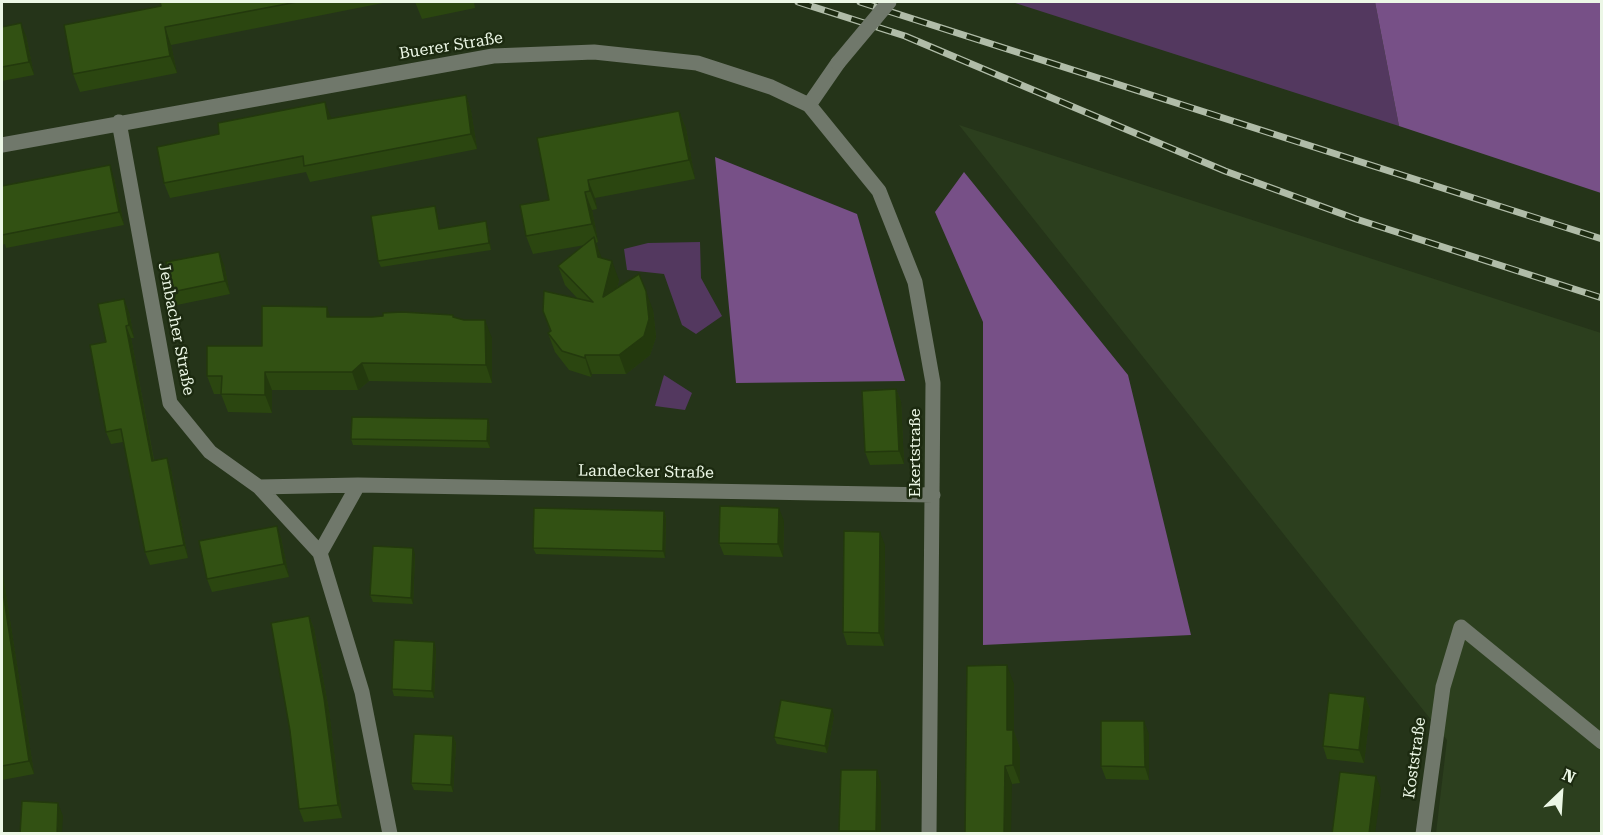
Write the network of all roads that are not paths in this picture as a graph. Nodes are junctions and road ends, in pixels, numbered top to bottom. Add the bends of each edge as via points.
1 (889, 2) edge
2 (809, 105) junction
3 (119, 122) junction
4 (2, 145) edge
5 (358, 484) junction
6 (259, 487) junction
7 (933, 495) junction
8 (320, 553) junction
9 (1602, 742) edge
10 (390, 834) edge
11 (929, 834) edge
12 (1423, 834) edge

1 - 2 street, bridge
2 - 3 street, Buerer Straße via 771,87 697,63 594,52 493,56
2 - 7 street, Ekertstraße via 879,191 915,282 933,383
3 - 4 street, Buerer Straße
3 - 6 street, Jenbacher Straße via 170,403 210,452
5 - 6 street, Landecker Straße
5 - 7 street, Landecker Straße
5 - 8 street
6 - 8 street, Jenbacher Straße
7 - 11 street, Ekertstraße
8 - 10 street, Jenbacher Straße via 362,692
9 - 12 street, Koststraße via 1461,627 1443,687

